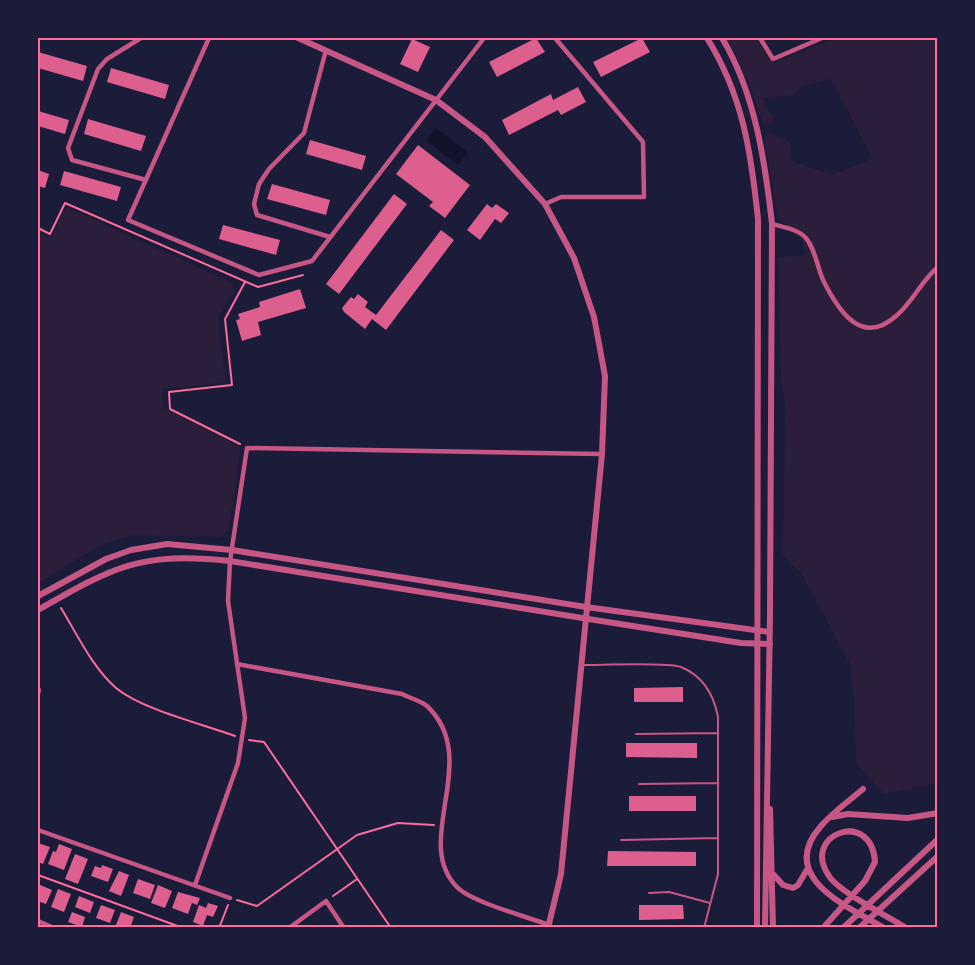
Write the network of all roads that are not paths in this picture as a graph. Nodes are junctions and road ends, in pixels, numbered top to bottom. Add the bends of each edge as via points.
1 (141, 38) edge
2 (208, 38) edge
3 (298, 38) edge
4 (484, 38) edge
5 (555, 38) edge
6 (707, 38) edge
7 (722, 38) edge
8 (760, 38) edge
9 (822, 38) edge
10 (326, 50) junction
11 (436, 100) junction
12 (146, 180) junction
13 (545, 204) junction
14 (772, 224) junction
15 (330, 237) junction
16 (938, 267) edge
17 (602, 454) junction
18 (232, 550) junction
19 (230, 561) junction
20 (38, 596) edge
21 (586, 607) junction
22 (38, 610) edge
23 (585, 618) junction
24 (757, 632) junction
25 (770, 632) junction
26 (757, 644) junction
27 (770, 644) junction
28 (237, 664) junction
29 (581, 664) junction
30 (718, 733) junction
31 (636, 734) dead end
32 (768, 773) junction
33 (718, 783) junction
34 (639, 784) dead end
35 (863, 789) dead end
36 (938, 813) edge
37 (826, 820) junction
38 (38, 830) edge
39 (718, 838) junction
40 (938, 839) edge
41 (621, 840) dead end
42 (938, 856) edge
43 (808, 868) junction
44 (773, 874) junction
45 (195, 885) junction
46 (649, 893) dead end
47 (230, 898) road end
48 (710, 903) junction
49 (38, 921) edge
50 (549, 926) edge
51 (53, 927) edge
52 (289, 927) edge
53 (344, 927) edge
54 (704, 927) edge
55 (757, 927) edge
56 (765, 927) edge
57 (772, 927) edge
58 (823, 927) edge
59 (843, 927) edge
60 (859, 927) edge
61 (884, 927) edge
62 (906, 927) edge

1 - 12 street via 106,59 98,69 68,148 72,160
2 - 12 street
3 - 10 street
4 - 11 street
5 - 13 street via 643,142 644,197 561,197
6 - 24 street via 746,124 758,219
7 - 14 street via 744,85 755,122 766,167
8 - 9 street via 773,59
10 - 11 street
10 - 15 street via 304,133 269,169 259,184 254,204 257,215
11 - 13 street via 484,137
11 - 15 street
12 - 15 street via 128,220 259,275 312,261
13 - 17 street via 574,258 594,316 605,376
14 - 16 street via 807,239 840,309 858,327 868,329 895,317
14 - 25 street
17 - 18 street via 247,448
17 - 21 street
18 - 19 street
18 - 20 street via 167,544 131,550 106,559
18 - 21 street
19 - 22 street via 169,557 136,561
19 - 23 street
19 - 28 street via 228,601
21 - 23 street
21 - 24 street
23 - 26 street
23 - 29 street
24 - 25 street
24 - 26 street
25 - 27 street
26 - 27 street
26 - 55 street
27 - 32 street
28 - 45 street via 245,718 238,763
28 - 50 street via 402,694 426,705 443,729 451,754 440,846 444,869 457,888
29 - 30 lane via 680,666 714,699
29 - 50 street via 561,874
30 - 31 lane
30 - 33 lane
32 - 44 street
32 - 56 street
33 - 34 lane
33 - 39 lane
35 - 37 street
36 - 37 street via 884,818 848,814
37 - 43 street via 808,846
38 - 45 street
39 - 41 lane
39 - 48 lane via 718,874
40 - 59 street
42 - 60 street
43 - 44 street via 793,888 783,885
43 - 61 street via 819,887 831,897
44 - 57 street
45 - 47 street
46 - 48 lane via 669,892
48 - 54 lane
49 - 51 street
52 - 53 street via 326,901
58 - 62 street via 868,877 875,862 869,841 856,832 840,832 823,848 829,876 842,887 894,920

